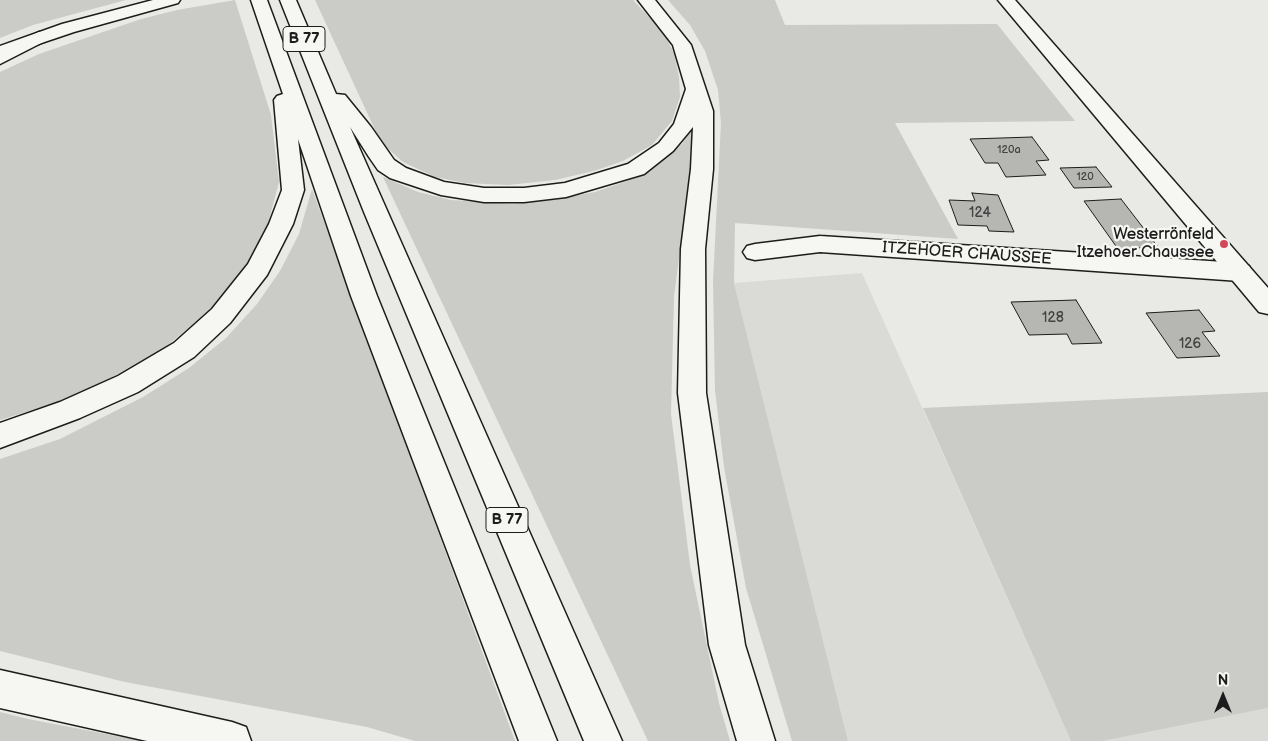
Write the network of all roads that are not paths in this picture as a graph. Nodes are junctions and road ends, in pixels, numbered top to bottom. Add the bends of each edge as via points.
1 (172, 0) edge
2 (260, 0) edge
3 (288, 0) edge
4 (646, 0) edge
5 (1006, 0) edge
6 (39, 37) junction
7 (0, 52) edge
8 (280, 54) junction
9 (0, 59) edge
10 (321, 78) junction
11 (695, 90) junction
12 (755, 252) dead end
13 (1240, 272) junction
14 (1268, 305) edge
15 (0, 436) edge
16 (0, 689) edge
17 (232, 741) edge
18 (538, 741) edge
19 (602, 741) edge
20 (756, 741) edge

1 - 6 main road
2 - 8 main road, B 77
3 - 10 main road, B 77
4 - 11 main road via 682,45
5 - 13 main road
6 - 7 main road
6 - 9 main road
8 - 15 main road via 293,190 281,224 258,269 221,316 184,350 112,391
8 - 18 main road, B 77 via 364,296
10 - 11 main road via 364,131 386,165 418,182 484,195 566,190 636,170 666,147 683,126
10 - 19 main road, B 77 via 375,212
11 - 20 main road via 703,111 702,170 693,248 692,393 727,646
12 - 13 main road, ITZEHOER CHAUSSEE via 820,244
13 - 14 main road
16 - 17 main road

